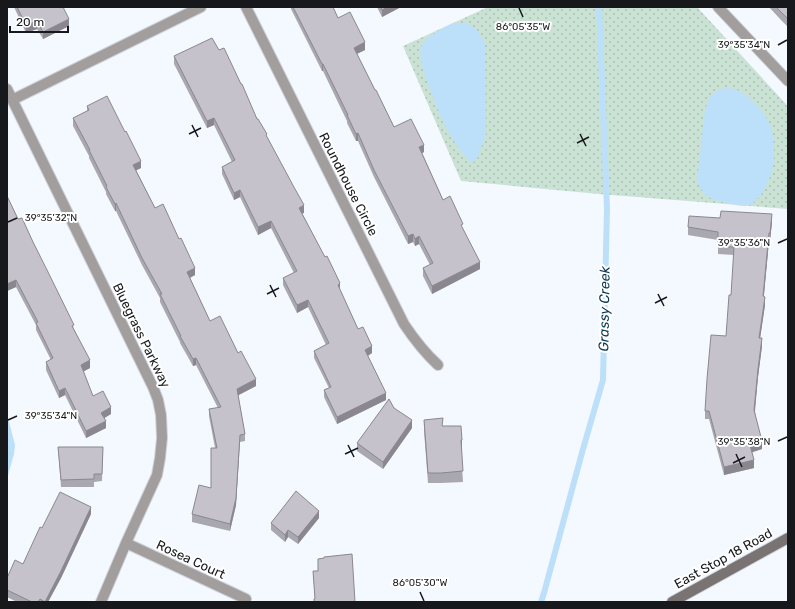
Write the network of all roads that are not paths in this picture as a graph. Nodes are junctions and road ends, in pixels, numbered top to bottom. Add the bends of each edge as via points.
1 (200, 7) edge
2 (246, 7) edge
3 (718, 7) edge
4 (788, 81) edge
5 (7, 89) edge
6 (12, 100) junction
7 (438, 365) dead end
8 (788, 538) edge
9 (126, 542) junction
10 (246, 599) dead end
11 (101, 602) edge
12 (672, 602) edge

1 - 6 street
2 - 7 street, Roundhouse Circle via 404,324 415,341
3 - 4 street
5 - 6 street, Bluegrass Parkway
6 - 9 street, Bluegrass Parkway via 158,400 162,438 157,475
8 - 12 street, East Stop 18 Road
9 - 10 street, Rosea Court
9 - 11 street, Bluegrass Parkway

